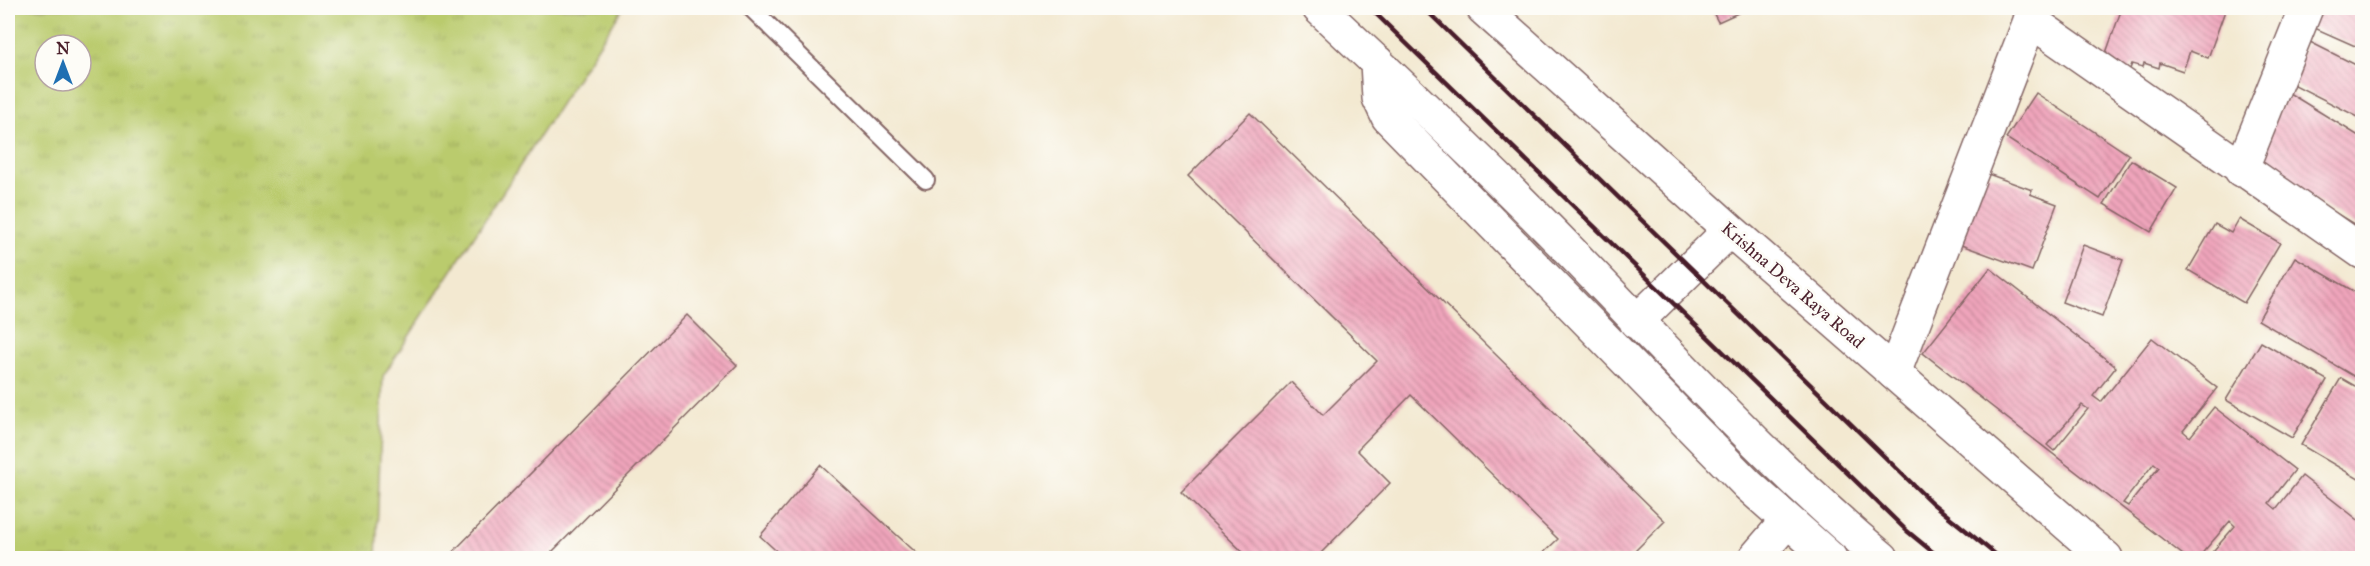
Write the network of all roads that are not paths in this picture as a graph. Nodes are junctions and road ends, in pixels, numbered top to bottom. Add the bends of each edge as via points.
1 (751, 8) edge
2 (1319, 8) edge
3 (1483, 8) edge
4 (2306, 8) edge
5 (2033, 14) edge
6 (1377, 62) junction
7 (2241, 170) junction
8 (926, 180) dead end
9 (1730, 230) junction
10 (2362, 252) edge
11 (1636, 322) junction
12 (1894, 373) junction
13 (1788, 521) junction
14 (1755, 558) edge
15 (1830, 558) edge
16 (1882, 558) edge
17 (2106, 558) edge

1 - 8 lane
2 - 6 main road
3 - 9 main road, Krishna Deva Raya Road
4 - 7 main road
5 - 7 main road
5 - 12 main road
6 - 11 main road via 1568,249
6 - 13 main road via 1379,98 1388,117 1748,485
7 - 10 main road
9 - 11 main road
9 - 12 main road, Krishna Deva Raya Road
11 - 16 main road via 1826,511
12 - 17 main road, Krishna Deva Raya Road
13 - 14 main road
13 - 15 main road

